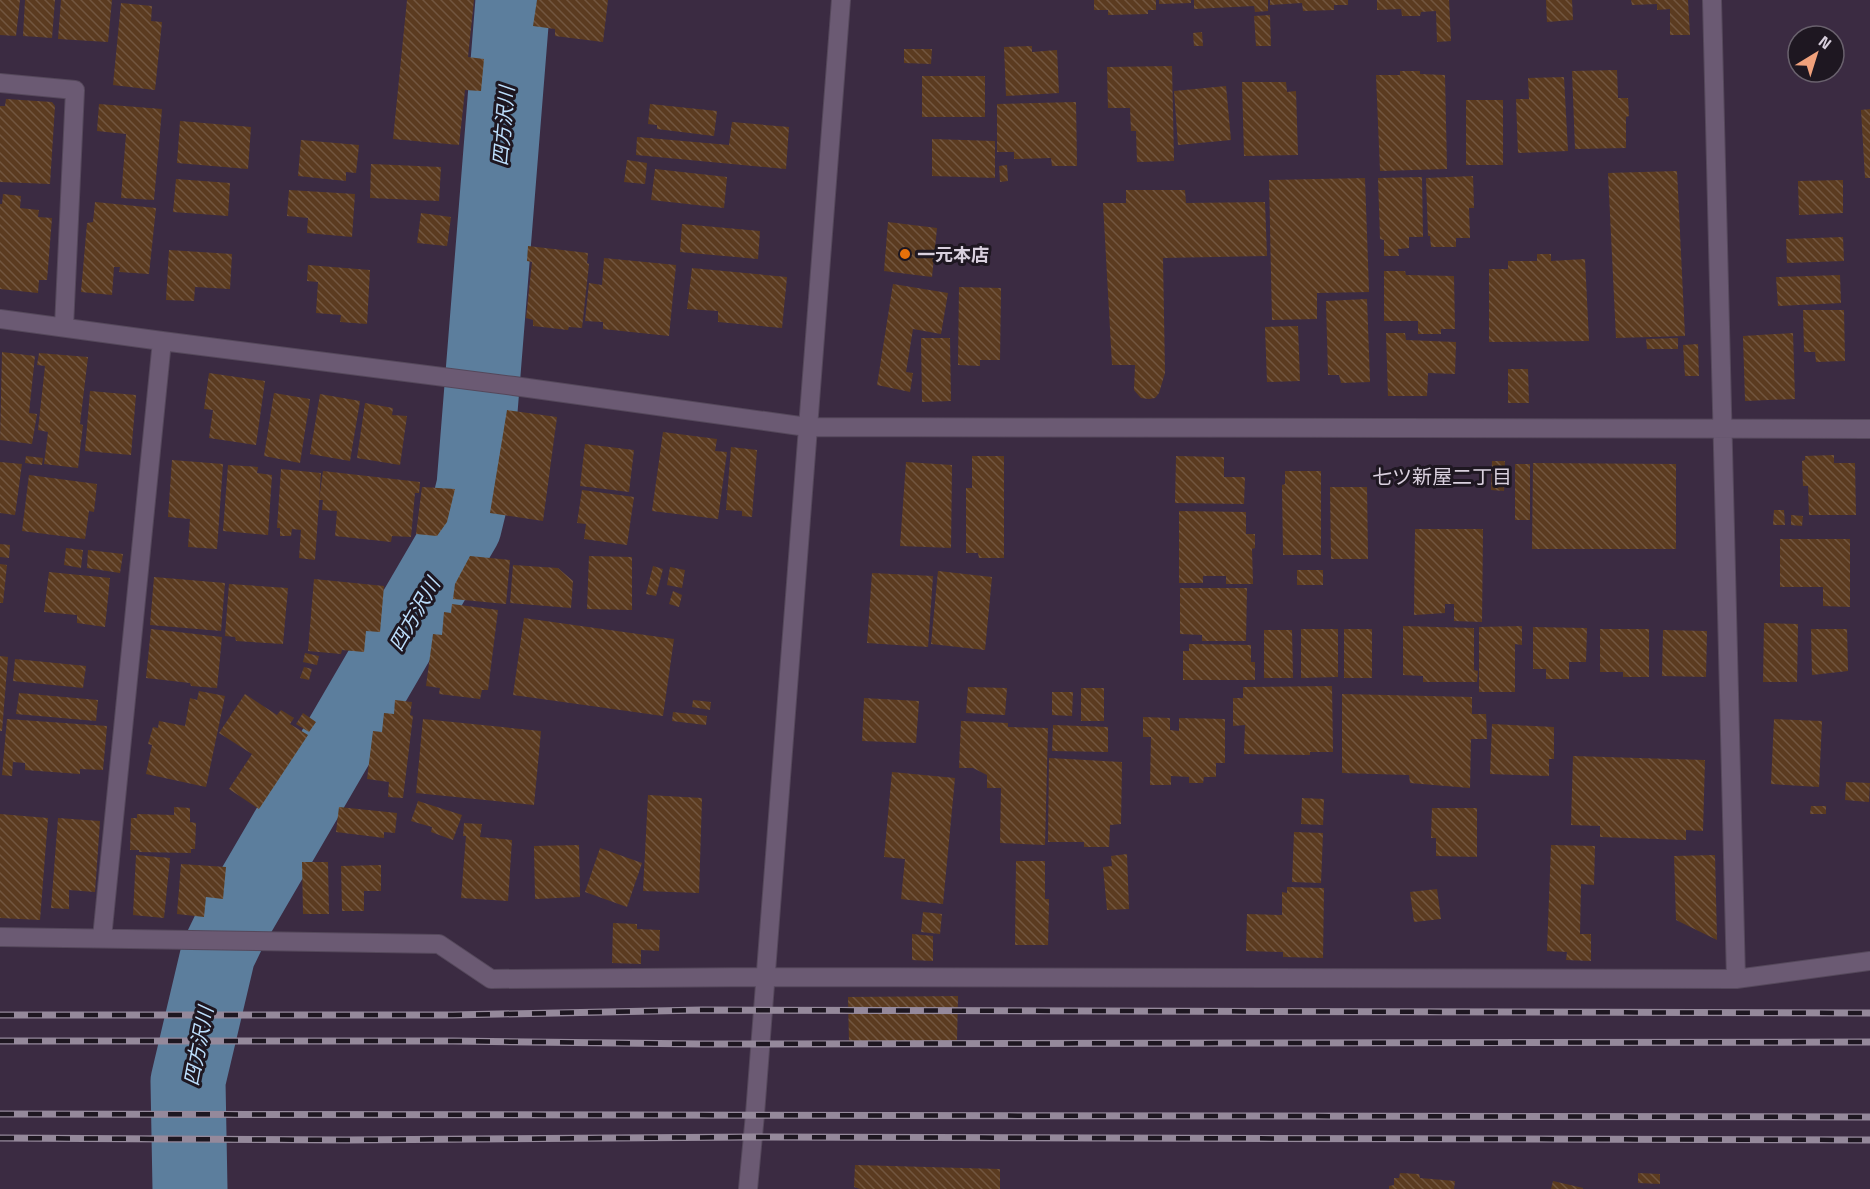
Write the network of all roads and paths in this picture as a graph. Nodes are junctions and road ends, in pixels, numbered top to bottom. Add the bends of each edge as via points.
1 (841, 0) edge
2 (1712, 0) edge
3 (0, 83) edge
4 (0, 319) edge
5 (64, 327) junction
6 (162, 341) junction
7 (807, 427) junction
8 (1870, 429) edge
9 (1722, 430) junction
10 (0, 938) edge
11 (102, 938) junction
12 (1870, 960) edge
13 (765, 977) junction
14 (1736, 979) junction
15 (748, 1189) edge

1 - 7 street
2 - 9 street
3 - 5 street via 75,90
4 - 5 street
5 - 6 street
6 - 7 street
6 - 11 street
7 - 9 street
7 - 13 street
8 - 9 street
9 - 14 street
10 - 11 street
11 - 13 street via 439,944 492,979
12 - 14 street
13 - 14 street
13 - 15 street

